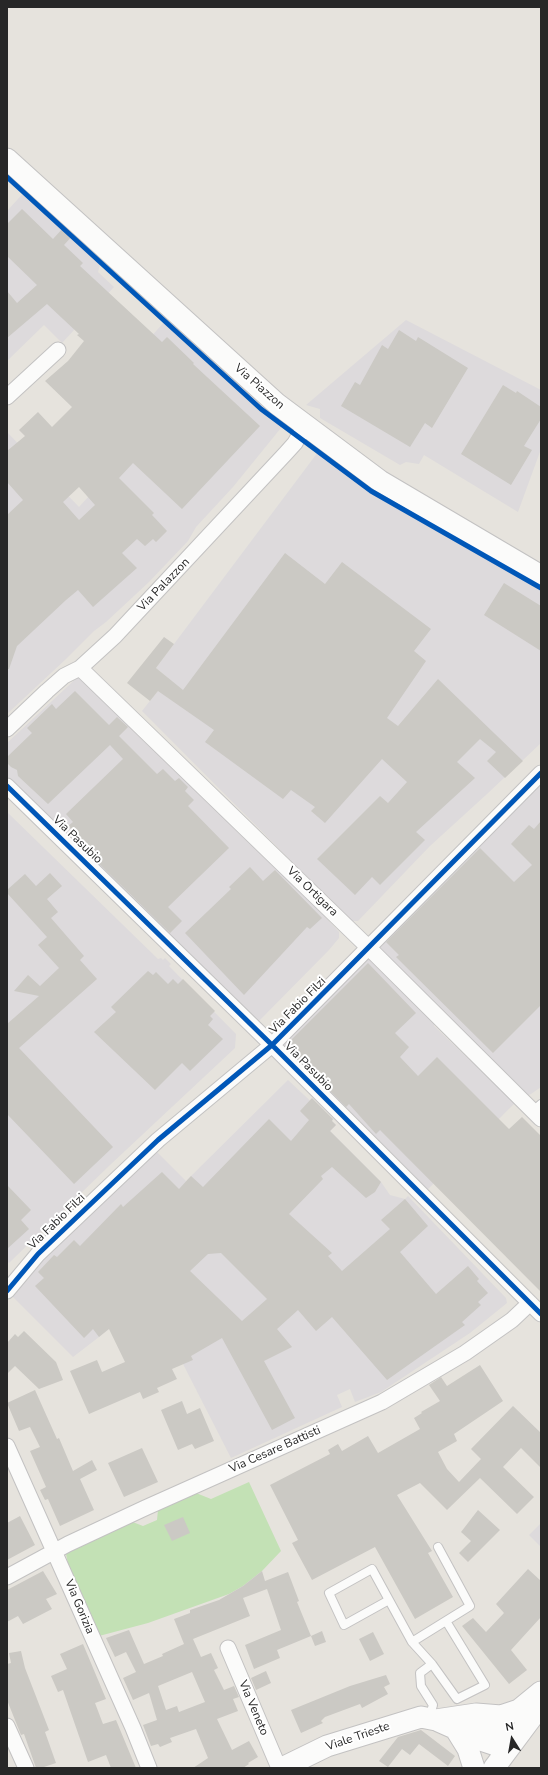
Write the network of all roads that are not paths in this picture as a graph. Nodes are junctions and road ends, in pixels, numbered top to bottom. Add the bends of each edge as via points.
1 (7, 159) edge
2 (58, 350) dead end
3 (7, 397) edge
4 (305, 425) junction
5 (541, 576) edge
6 (80, 668) junction
7 (7, 729) edge
8 (541, 773) edge
9 (7, 786) edge
10 (370, 948) junction
11 (272, 1045) junction
12 (538, 1111) edge
13 (7, 1291) edge
14 (530, 1303) junction
15 (541, 1314) edge
16 (7, 1446) edge
17 (438, 1547) dead end
18 (55, 1551) junction
19 (7, 1577) edge
20 (389, 1600) junction
21 (446, 1621) junction
22 (412, 1642) junction
23 (228, 1648) dead end
24 (432, 1664) junction
25 (541, 1692) edge
26 (541, 1705) edge
27 (476, 1714) junction
28 (440, 1722) junction
29 (7, 1726) edge
30 (508, 1749) junction
31 (26, 1768) edge
32 (149, 1768) edge
33 (280, 1768) edge
34 (474, 1768) edge
35 (494, 1768) edge

1 - 4 street, Via Piazzon via 277,404
2 - 3 street
4 - 5 street, Via Piazzon via 380,480
4 - 6 street, Via Palazzon via 295,443 228,517 115,636
6 - 7 street, Via Palazzon via 64,676 46,691
6 - 10 street, Via Ortigara
8 - 10 street, Via Fabio Filzi
9 - 11 street, Via Pasubio
10 - 11 street, Via Fabio Filzi
10 - 12 street, Via Ortigara
11 - 13 street, Via Fabio Filzi via 158,1140 38,1254
11 - 14 street, Via Pasubio
14 - 15 street, Via Pasubio
14 - 18 street, Via Cesare Battisti via 512,1320 465,1353 382,1402
16 - 18 street, Via Gorizia
17 - 21 lane via 470,1606
18 - 19 street, Via Cesare Battisti
18 - 32 street, Via Gorizia
20 - 20 lane via 372,1569 328,1593 344,1625
20 - 22 lane
21 - 22 lane
21 - 24 lane via 485,1685 457,1699
22 - 24 lane
23 - 33 street, Via Veneto
24 - 28 lane via 420,1673 421,1686
25 - 27 street, Viale Trieste via 519,1710 501,1716
26 - 30 street
27 - 28 street, Viale Trieste
27 - 30 street via 498,1733
28 - 30 street
28 - 33 street, Viale Trieste via 420,1717 327,1746
28 - 34 street via 468,1749
29 - 31 street
30 - 35 street

